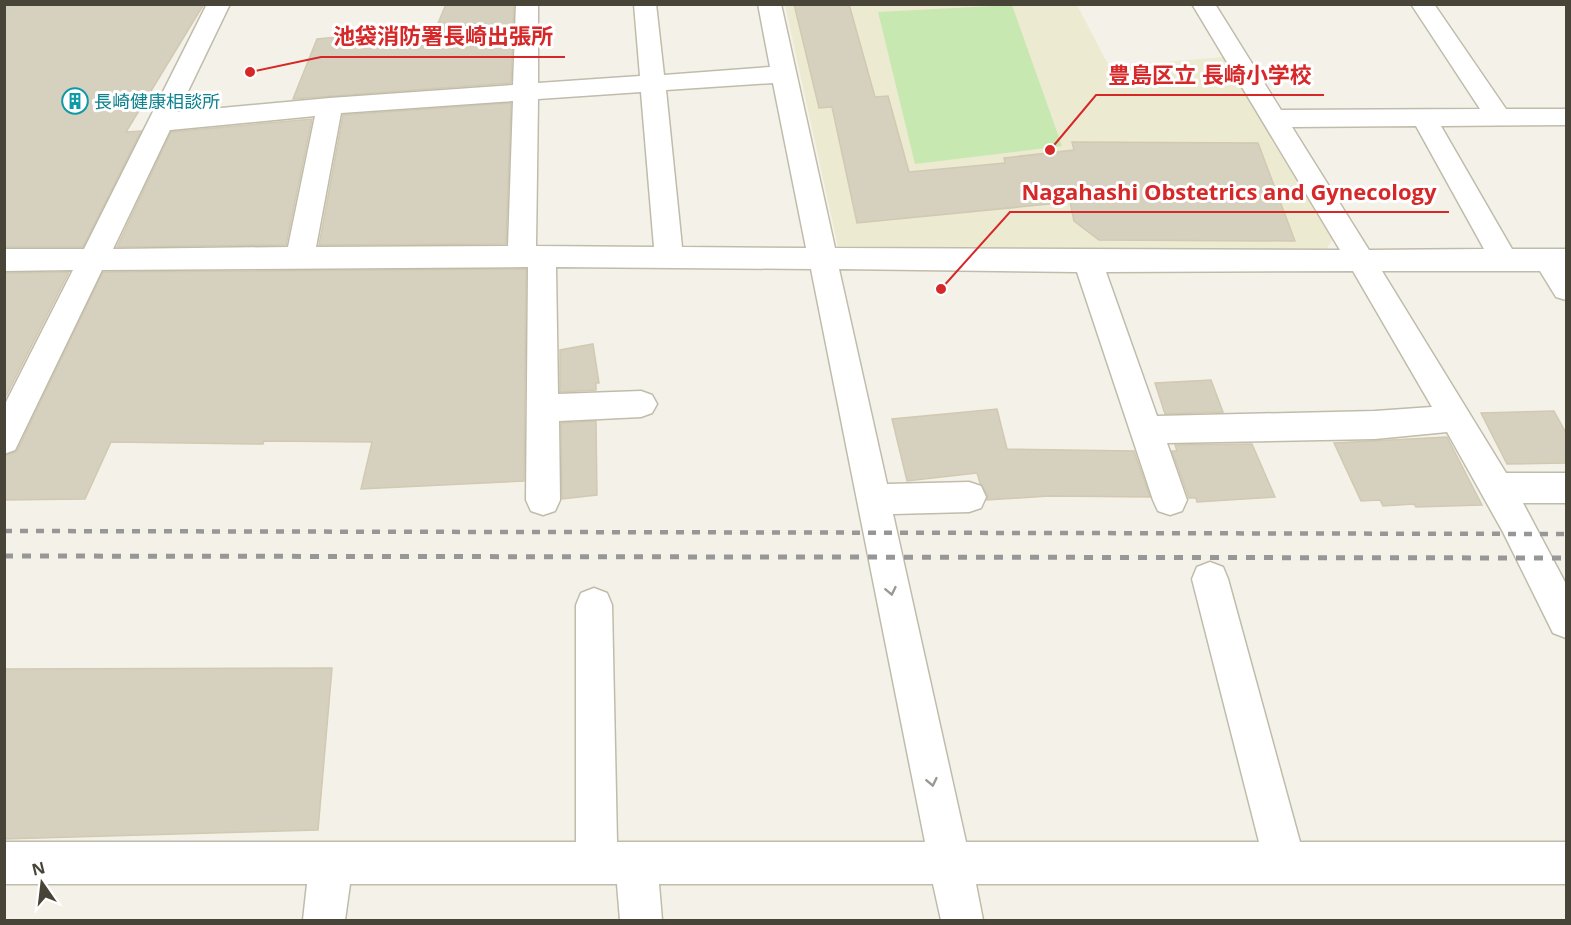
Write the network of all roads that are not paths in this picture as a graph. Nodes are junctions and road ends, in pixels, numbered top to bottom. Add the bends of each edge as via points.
1 (219, 4) edge
2 (526, 4) edge
3 (645, 4) edge
4 (769, 4) edge
5 (1203, 4) edge
6 (1422, 4) edge
7 (784, 74) junction
8 (652, 84) junction
9 (524, 94) junction
10 (330, 106) junction
11 (1498, 117) junction
12 (1566, 117) edge
13 (1273, 118) junction
14 (1424, 118) junction
15 (161, 122) junction
16 (532, 256) junction
17 (300, 257) junction
18 (669, 257) junction
19 (823, 258) junction
20 (4, 260) edge
21 (93, 260) junction
22 (1362, 260) junction
23 (1504, 260) junction
24 (1557, 260) edge
25 (1088, 261) junction
26 (1566, 289) edge
27 (641, 405) dead end
28 (543, 408) junction
29 (1456, 418) junction
30 (1146, 429) junction
31 (4, 440) edge
32 (1498, 488) junction
33 (1566, 488) edge
34 (969, 497) dead end
35 (543, 500) dead end
36 (1170, 500) dead end
37 (878, 516) junction
38 (1210, 579) dead end
39 (594, 605) dead end
40 (1566, 621) edge
41 (948, 861) junction
42 (4, 862) edge
43 (331, 862) junction
44 (617, 862) junction
45 (1285, 863) junction
46 (1566, 863) edge
47 (324, 921) edge
48 (641, 921) edge
49 (962, 921) edge

1 - 15 street
2 - 9 street
3 - 8 street
4 - 7 street
5 - 13 street
6 - 11 street
7 - 8 street
7 - 19 street
8 - 9 street
8 - 18 street
9 - 10 street
9 - 16 street
10 - 15 street
10 - 17 street
11 - 12 street
11 - 14 street
13 - 14 street
13 - 22 street
14 - 23 street
15 - 21 street
16 - 17 street
16 - 18 street
16 - 28 street
17 - 21 street
18 - 19 street
19 - 25 street
19 - 37 street
20 - 21 street
21 - 31 street
22 - 23 street
22 - 25 street
22 - 29 street
23 - 24 street
24 - 26 street
25 - 30 street
27 - 28 street
28 - 35 street
29 - 30 street via 1375,425
29 - 32 street
30 - 36 street
32 - 33 street
32 - 40 street
34 - 37 street
37 -> 41 street
38 - 45 street
39 - 44 street
41 - 44 street
41 - 45 street
41 - 49 street
42 - 43 street
43 - 44 street
43 - 47 street
44 - 48 street
45 - 46 street

